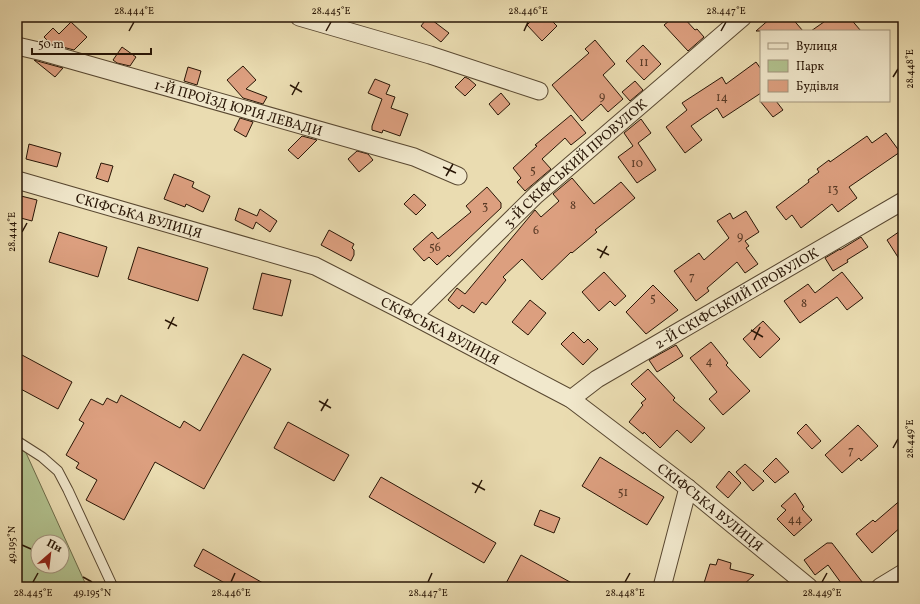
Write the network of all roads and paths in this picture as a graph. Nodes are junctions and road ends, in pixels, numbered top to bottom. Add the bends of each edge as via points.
1 (299, 17) edge
2 (743, 17) edge
3 (17, 46) edge
4 (539, 91) dead end
5 (458, 176) dead end
6 (17, 180) edge
7 (903, 201) edge
8 (413, 316) junction
9 (571, 399) junction
10 (17, 441) edge
11 (688, 488) junction
12 (903, 573) edge
13 (113, 587) edge
14 (662, 587) edge
15 (809, 587) edge
16 (880, 587) edge

1 - 4 street via 430,55
2 - 8 street, 3-Й СКІФСЬКИЙ ПРОВУЛОК via 536,195
3 - 5 street, 1-Й ПРОЇЗД ЮРІЯ ЛЕВАДИ via 414,157
6 - 8 street, СКІФСЬКА ВУЛИЦЯ via 315,266
7 - 9 street, 2-Й СКІФСЬКИЙ ПРОВУЛОК via 597,379
8 - 9 street, СКІФСЬКА ВУЛИЦЯ
9 - 11 street, СКІФСЬКА ВУЛИЦЯ
10 - 13 lane via 58,471
11 - 14 street
11 - 15 street, СКІФСЬКА ВУЛИЦЯ
12 - 16 street

